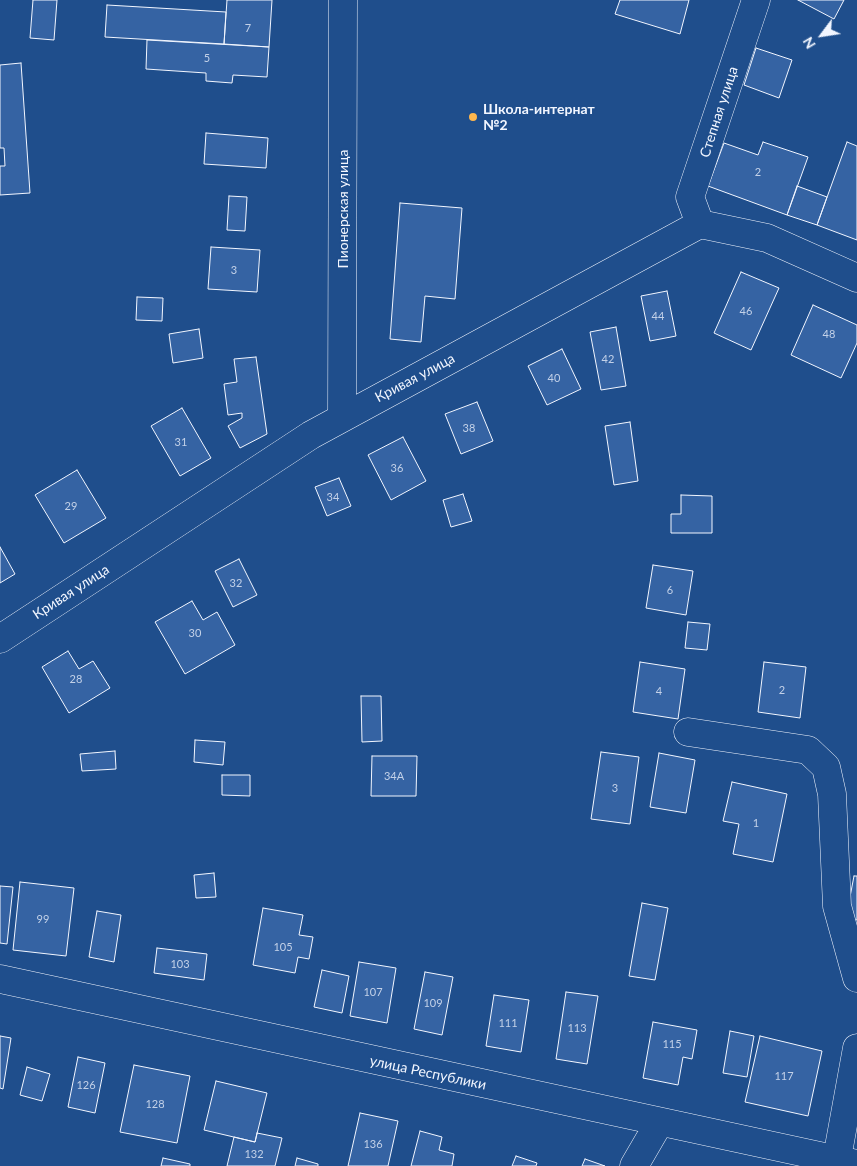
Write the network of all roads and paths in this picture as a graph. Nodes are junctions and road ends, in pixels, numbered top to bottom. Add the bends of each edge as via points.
1 (343, 0) edge
2 (756, 0) edge
3 (700, 224) junction
4 (857, 278) edge
5 (342, 418) junction
6 (0, 639) edge
7 (688, 732) dead end
8 (857, 978) edge
9 (0, 979) edge
10 (857, 1048) edge
11 (659, 1123) junction
12 (847, 1161) edge
13 (634, 1166) edge

1 - 5 street, Пионерская улица
2 - 3 street, Степная улица via 690,197
3 - 4 street via 768,238
3 - 5 street, Кривая улица
5 - 6 street, Кривая улица via 311,435
7 - 8 street via 808,750 826,767 832,794 838,906
9 - 11 street, улица Республики
10 - 12 street
11 - 12 street, улица Республики
11 - 13 street

